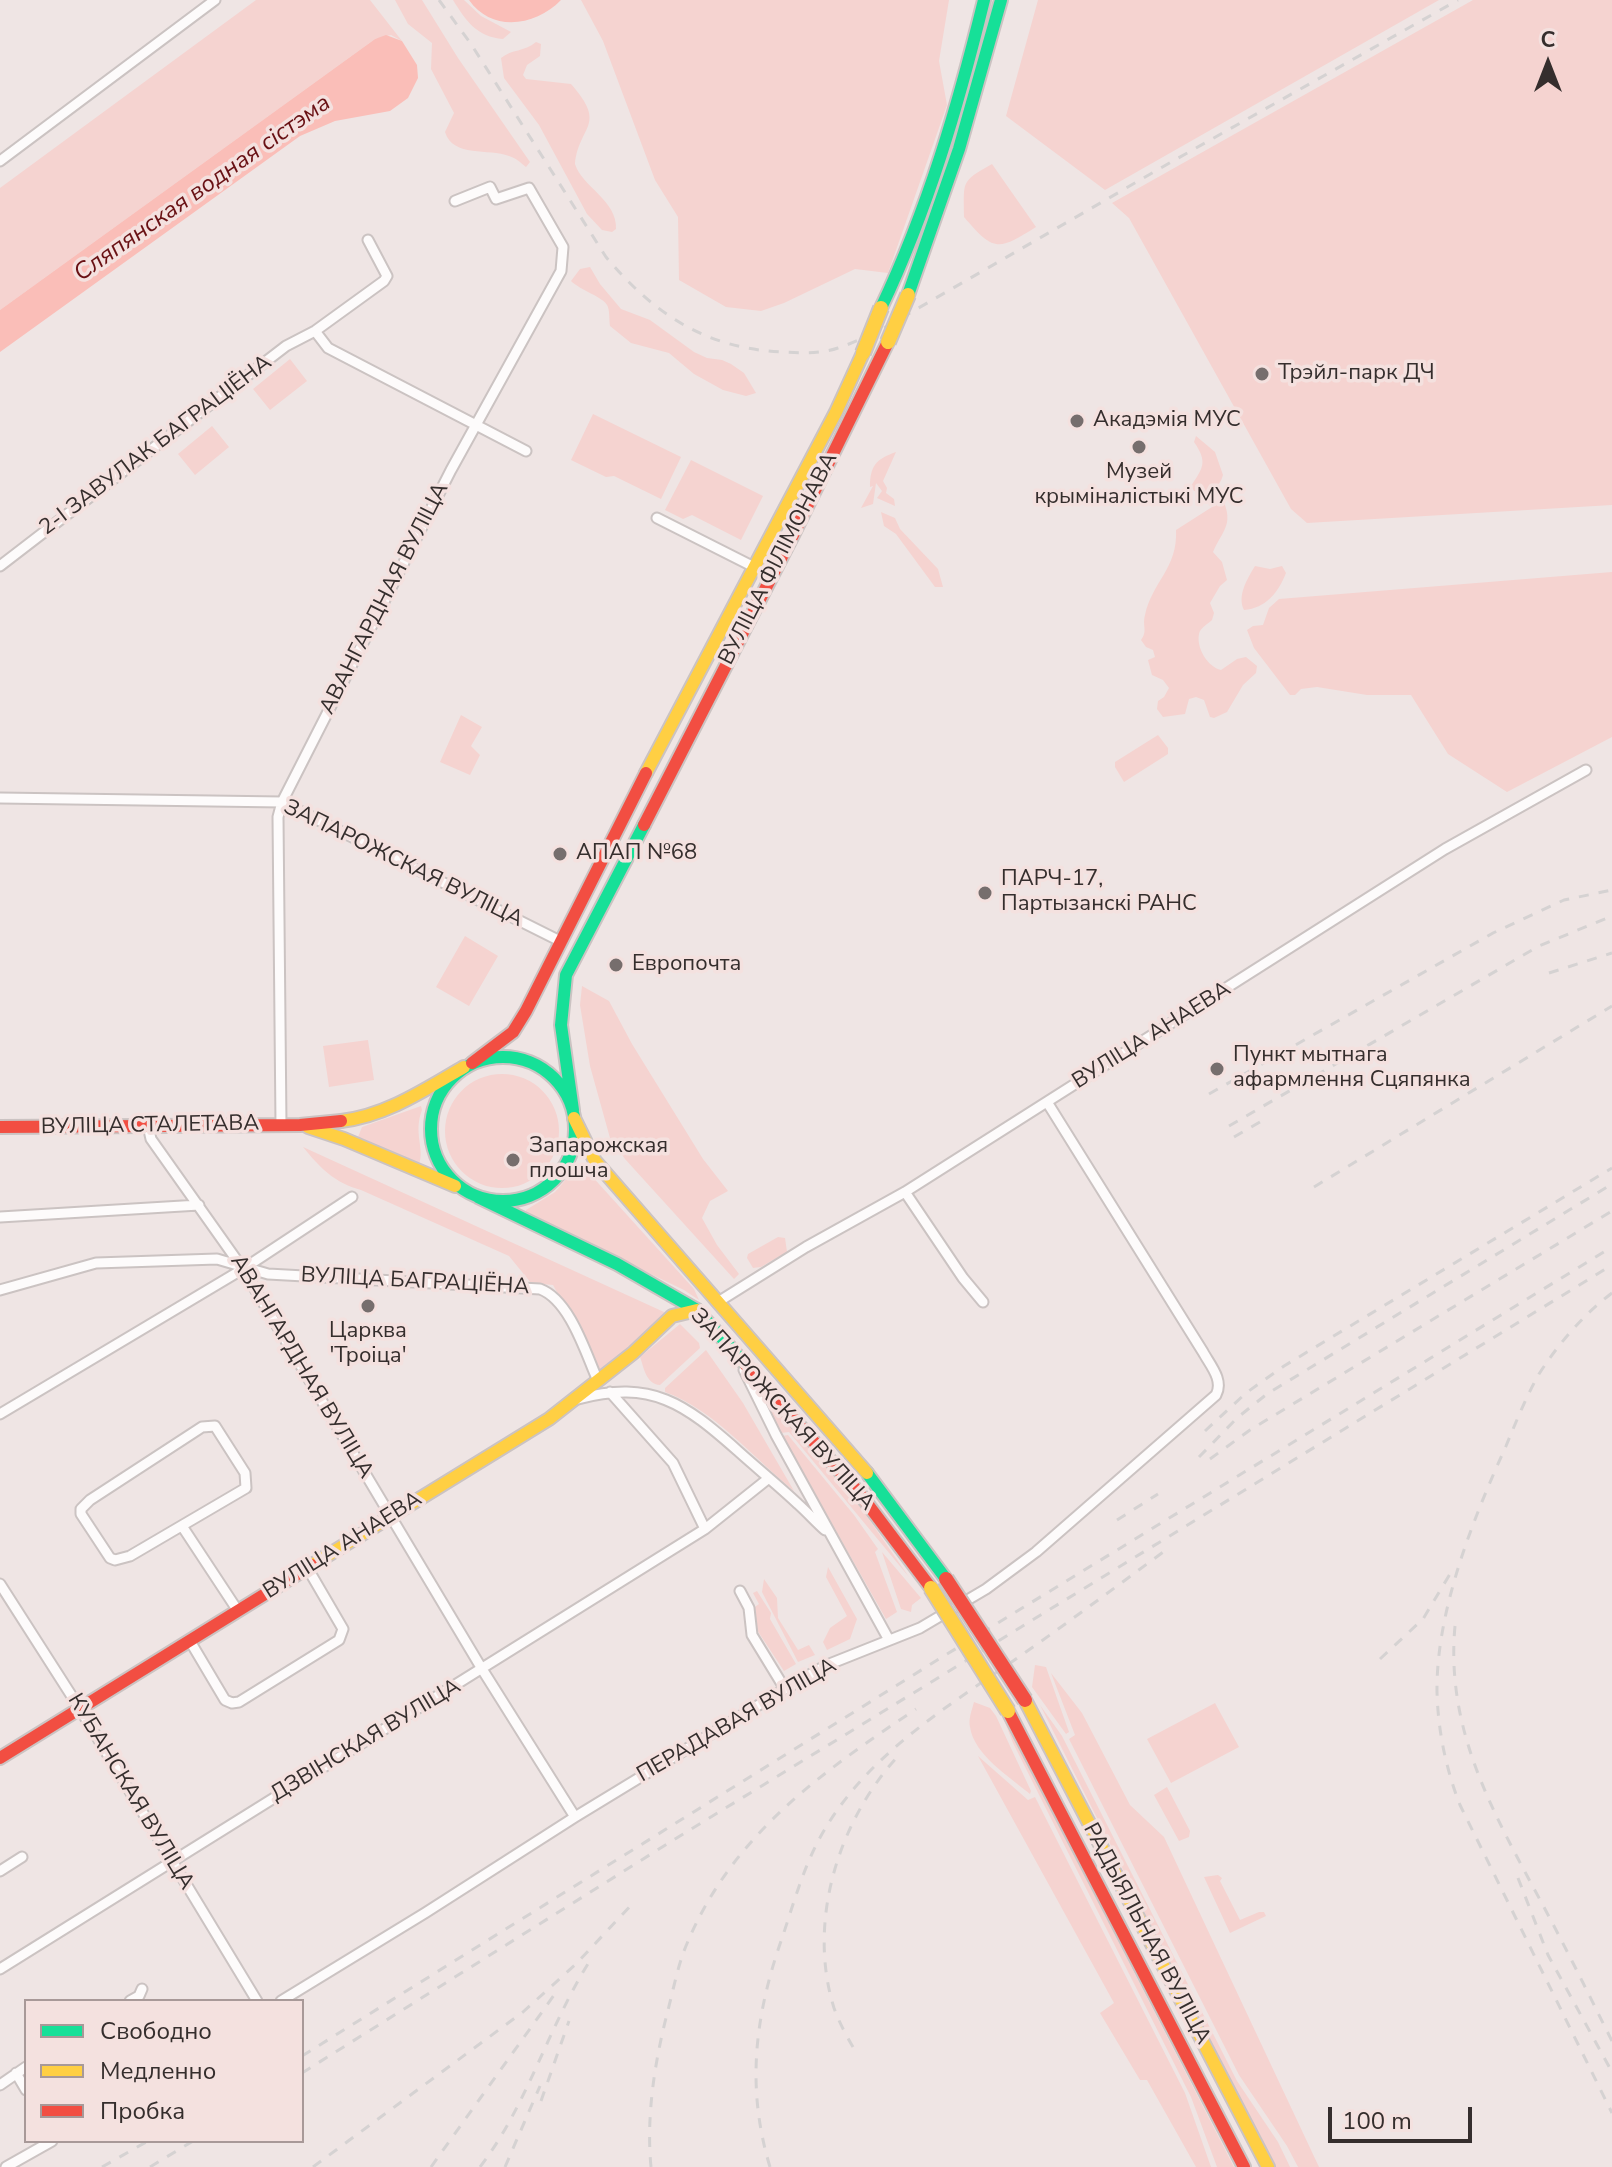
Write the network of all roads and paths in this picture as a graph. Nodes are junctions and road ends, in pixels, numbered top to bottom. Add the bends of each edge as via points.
1 (215, 0) edge
2 (984, 0) edge
3 (1001, 0) edge
4 (0, 161) edge
5 (455, 201) dead end
6 (368, 240) dead end
7 (315, 331) junction
8 (475, 425) junction
9 (526, 451) dead end
10 (657, 518) dead end
11 (777, 527) junction
12 (793, 535) junction
13 (0, 566) edge
14 (754, 567) junction
15 (1586, 770) dead end
16 (0, 798) edge
17 (282, 802) junction
18 (562, 942) junction
19 (468, 1065) junction
20 (1047, 1102) junction
21 (573, 1114) junction
22 (281, 1125) junction
23 (300, 1125) junction
24 (148, 1126) junction
25 (0, 1127) edge
26 (464, 1190) junction
27 (905, 1192) junction
28 (352, 1197) dead end
29 (478, 1197) junction
30 (199, 1205) junction
31 (0, 1217) edge
32 (243, 1269) junction
33 (0, 1290) edge
34 (667, 1290) junction
35 (718, 1302) junction
36 (983, 1302) dead end
37 (697, 1310) junction
38 (672, 1316) junction
39 (734, 1349) junction
40 (598, 1381) junction
41 (610, 1392) junction
42 (576, 1399) junction
43 (1, 1411) edge
44 (769, 1478) junction
45 (391, 1515) junction
46 (182, 1526) junction
47 (705, 1529) junction
48 (831, 1534) junction
49 (308, 1569) junction
50 (0, 1584) edge
51 (740, 1591) dead end
52 (238, 1611) junction
53 (889, 1640) junction
54 (190, 1641) junction
55 (482, 1669) junction
56 (785, 1689) junction
57 (1025, 1700) joint
58 (80, 1709) junction
59 (1008, 1711) joint
60 (0, 1758) edge
61 (575, 1817) junction
62 (22, 1857) dead end
63 (172, 1860) junction
64 (0, 1871) edge
65 (0, 1969) edge
66 (142, 1989) dead end
67 (134, 1999) edge
68 (256, 1999) edge
69 (284, 1999) edge
70 (24, 2068) edge
71 (16, 2073) junction
72 (0, 2085) edge
73 (24, 2087) edge
74 (48, 2143) edge
75 (6, 2167) edge
76 (1244, 2167) edge
77 (1268, 2167) edge

1 - 4 street
2 - 11 main road, ВУЛІЦА ФІЛІМОНАВА, bridge via 956,105 894,281
3 - 12 main road, ВУЛІЦА ФІЛІМОНАВА, bridge via 959,149 908,295
5 - 8 street, АВАНГАРДНАЯ ВУЛІЦА via 490,187 496,199 529,188 563,247 561,271
6 - 7 street, 2-І ЗАВУЛАК БАГРАЦІЁНА via 387,276
7 - 8 street via 328,348
7 - 13 street, 2-І ЗАВУЛАК БАГРАЦІЁНА via 286,346
8 - 9 street
8 - 17 street, АВАНГАРДНАЯ ВУЛІЦА
10 - 14 street
11 - 12 main road
11 - 14 main road, ВУЛІЦА ФІЛІМОНАВА
12 - 21 main road, ВУЛІЦА ФІЛІМОНАВА via 566,975 561,1028
14 - 18 main road, ВУЛІЦА ФІЛІМОНАВА
15 - 20 street, ВУЛІЦА АНАЕВА via 1445,849
16 - 17 street, ЗАПАРОЖСКАЯ ВУЛІЦА
17 - 18 street, ЗАПАРОЖСКАЯ ВУЛІЦА
17 - 22 street, АВАНГАРДНАЯ ВУЛІЦА
18 - 19 main road, ВУЛІЦА ФІЛІМОНАВА via 513,1032
19 - 21 main road via 503,1057 533,1064 558,1083
19 - 23 main road via 372,1116
19 - 26 main road via 440,1094 431,1129 440,1164
20 - 27 street, ВУЛІЦА АНАЕВА
20 - 53 street, ПЕРАДАВАЯ ВУЛІЦА via 1203,1352 1220,1388 1017,1566 920,1628
21 - 29 main road via 572,1147 548,1184 508,1200
21 - 35 main road, ЗАПАРОЖСКАЯ ВУЛІЦА via 595,1161
22 - 23 main road, ВУЛІЦА СТАЛЕТАВА
22 - 24 main road, ВУЛІЦА СТАЛЕТАВА
23 - 26 main road
24 - 25 main road, ВУЛІЦА СТАЛЕТАВА
24 - 30 street, АВАНГАРДНАЯ ВУЛІЦА via 151,1139
26 - 29 main road
27 - 35 street, ВУЛІЦА АНАЕВА
27 - 36 street
28 - 32 street
29 - 34 main road, ЗАПАРОЖСКАЯ ВУЛІЦА
30 - 31 street
30 - 32 street, АВАНГАРДНАЯ ВУЛІЦА
32 - 33 street, ВУЛІЦА БАГРАЦІЁНА via 217,1259 96,1263
32 - 40 street, ВУЛІЦА БАГРАЦІЁНА via 547,1291 575,1327
32 - 43 street
32 - 45 street, АВАНГАРДНАЯ ВУЛІЦА
34 - 37 main road, ЗАПАРОЖСКАЯ ВУЛІЦА
34 - 38 main road
35 - 57 main road, ЗАПАРОЖСКАЯ ВУЛІЦА, bridge via 880,1488
37 - 38 main road
37 - 39 main road, ЗАПАРОЖСКАЯ ВУЛІЦА
38 - 40 main road, ВУЛІЦА АНАЕВА
39 - 48 street
39 - 59 main road, ЗАПАРОЖСКАЯ ВУЛІЦА, bridge via 860,1494 931,1588
40 - 42 main road, ВУЛІЦА АНАЕВА
41 - 42 street
41 - 44 street via 651,1395 685,1407
41 - 47 street via 673,1463
42 - 45 main road, ВУЛІЦА АНАЕВА
44 - 47 street, ДЗВІНСКАЯ ВУЛІЦА
44 - 48 street
45 - 49 main road, ВУЛІЦА АНАЕВА
45 - 55 street, АВАНГАРДНАЯ ВУЛІЦА
46 - 46 street via 246,1488 245,1473 215,1426 202,1427 81,1509 115,1560
46 - 52 street
47 - 55 street, ДЗВІНСКАЯ ВУЛІЦА
48 - 53 street
49 - 52 main road, ВУЛІЦА АНАЕВА
49 - 54 street via 343,1635 251,1694 232,1703 225,1700
50 - 58 street, КУБАНСКАЯ ВУЛІЦА
51 - 56 street via 749,1608 752,1635
52 - 54 main road, ВУЛІЦА АНАЕВА
53 - 56 street, ПЕРАДАВАЯ ВУЛІЦА
54 - 58 main road, ВУЛІЦА АНАЕВА
55 - 61 street, АВАНГАРДНАЯ ВУЛІЦА
55 - 63 street, ДЗВІНСКАЯ ВУЛІЦА
56 - 61 street, ПЕРАДАВАЯ ВУЛІЦА
57 - 77 main road, РАДЫЯЛЬНАЯ ВУЛІЦА
58 - 60 main road, ВУЛІЦА АНАЕВА
58 - 63 street, КУБАНСКАЯ ВУЛІЦА
59 - 76 main road, РАДЫЯЛЬНАЯ ВУЛІЦА
61 - 69 street, ПЕРАДАВАЯ ВУЛІЦА
62 - 64 street
63 - 65 street, ДЗВІНСКАЯ ВУЛІЦА
63 - 68 street, КУБАНСКАЯ ВУЛІЦА
66 - 67 street
70 - 71 street
71 - 72 street
71 - 73 street
74 - 75 street

